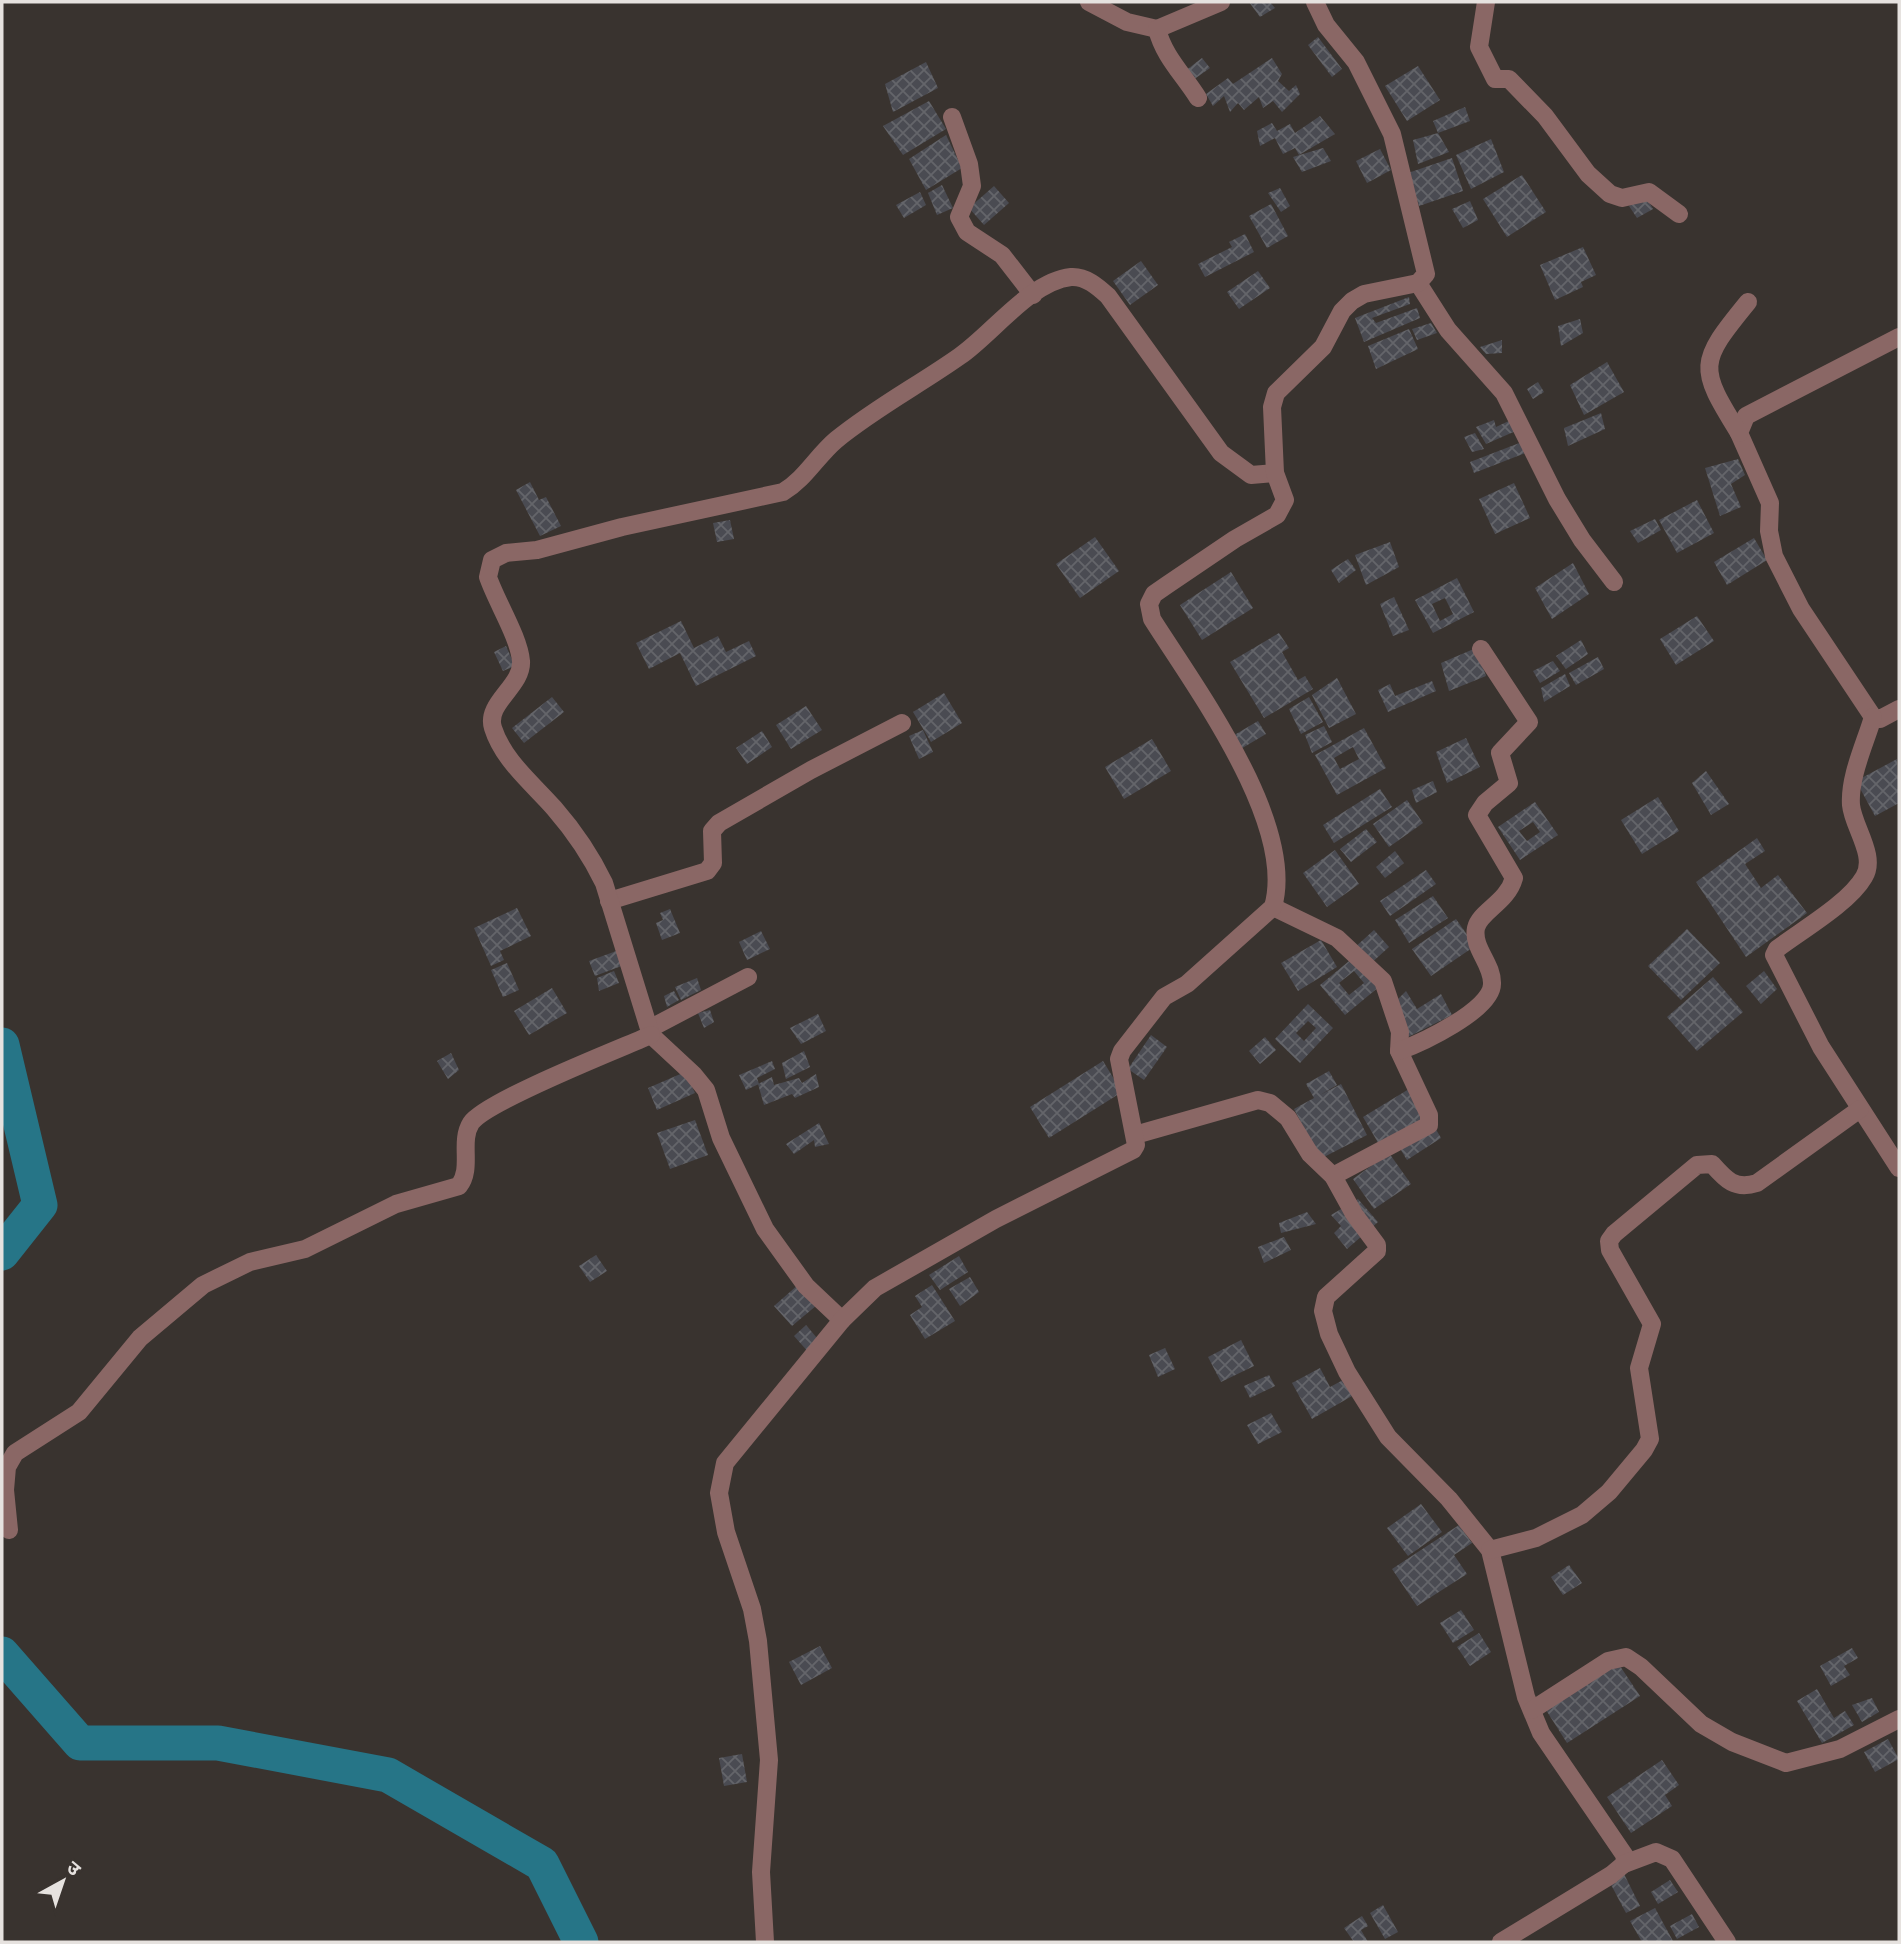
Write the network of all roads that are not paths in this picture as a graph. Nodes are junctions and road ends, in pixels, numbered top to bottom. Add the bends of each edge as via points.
1 (1089, 2) edge
2 (1221, 2) edge
3 (1315, 2) edge
4 (1486, 2) edge
5 (1157, 29) junction
6 (1198, 98) dead end
7 (952, 117) dead end
8 (1679, 214) dead end
9 (1418, 283) junction
10 (1033, 295) junction
11 (1748, 302) dead end
12 (1899, 337) edge
13 (1739, 433) junction
14 (1275, 473) junction
15 (1614, 582) dead end
16 (1481, 649) dead end
17 (1899, 709) edge
18 (1873, 717) junction
19 (902, 723) dead end
20 (609, 901) junction
21 (1273, 907) junction
22 (748, 977) dead end
23 (650, 1032) junction
24 (1399, 1051) junction
25 (1860, 1109) junction
26 (1135, 1135) junction
27 (1899, 1168) edge
28 (1333, 1176) junction
29 (842, 1320) junction
30 (9, 1530) dead end
31 (1490, 1550) junction
32 (1532, 1710) junction
33 (1899, 1719) edge
34 (1624, 1864) junction
35 (765, 1942) edge
36 (1501, 1942) edge
37 (1727, 1942) edge

1 - 5 street via 1127,22
2 - 5 street
3 - 9 street via 1326,25 1356,62 1392,134 1426,267
4 - 8 street via 1479,47 1495,79 1509,79 1610,194 1622,198 1649,192
5 - 6 street via 1165,56
7 - 10 street via 972,186 959,217 967,232 1002,255
9 - 14 street via 1364,294 1352,301 1323,347 1276,393 1272,407
9 - 15 street via 1448,330 1504,393 1557,499
10 - 14 street via 1070,277 1090,282 1108,296 1221,453 1251,475
10 - 20 street via 962,355 834,442 783,492 537,550 506,553 492,560 488,577 521,661 516,679 492,716 492,726 510,760 580,842
11 - 13 street via 1709,355 1708,374 1716,396
12 - 13 street via 1745,416
13 - 18 street via 1770,503 1774,556 1801,609
14 - 21 street via 1285,500 1277,515 1154,594 1149,604 1153,619 1254,790 1274,861
16 - 24 street via 1529,722 1500,752 1509,783 1478,815 1514,878 1510,893 1476,927 1476,940 1492,984 1488,997 1423,1043
17 - 18 street via 1887,717
18 - 25 street via 1851,806 1868,870 1841,901 1774,955 1821,1047
19 - 20 street via 719,823 712,831 713,863 707,871
20 - 23 street
21 - 24 street via 1337,938 1382,981 1400,1032
21 - 26 street via 1187,984 1164,998 1122,1051 1119,1059
22 - 23 street
23 - 29 street via 706,1090 721,1138 765,1229 806,1286
23 - 30 street via 482,1113 468,1129 465,1173 455,1188 396,1204 305,1249 250,1262 203,1286 140,1338 79,1412 15,1453 5,1490
24 - 28 street via 1429,1115 1429,1125
25 - 27 street
25 - 31 street via 1744,1187 1732,1184 1712,1164 1697,1165 1614,1234 1610,1250 1652,1324 1639,1368 1650,1439 1609,1492 1582,1515 1536,1538
26 - 28 street via 1258,1100 1270,1103 1288,1118 1310,1154
26 - 29 street via 1136,1145 1126,1155 996,1219 875,1288
28 - 31 street via 1378,1248 1326,1297 1323,1311 1329,1334 1388,1437 1449,1499
29 - 35 street via 724,1464 719,1480 726,1532 758,1641 769,1760 761,1872
31 - 32 street
32 - 33 street via 1608,1661 1626,1657 1701,1724 1786,1763 1840,1749
32 - 34 street via 1554,1754 1619,1846
34 - 36 street
34 - 37 street via 1656,1852 1672,1859

